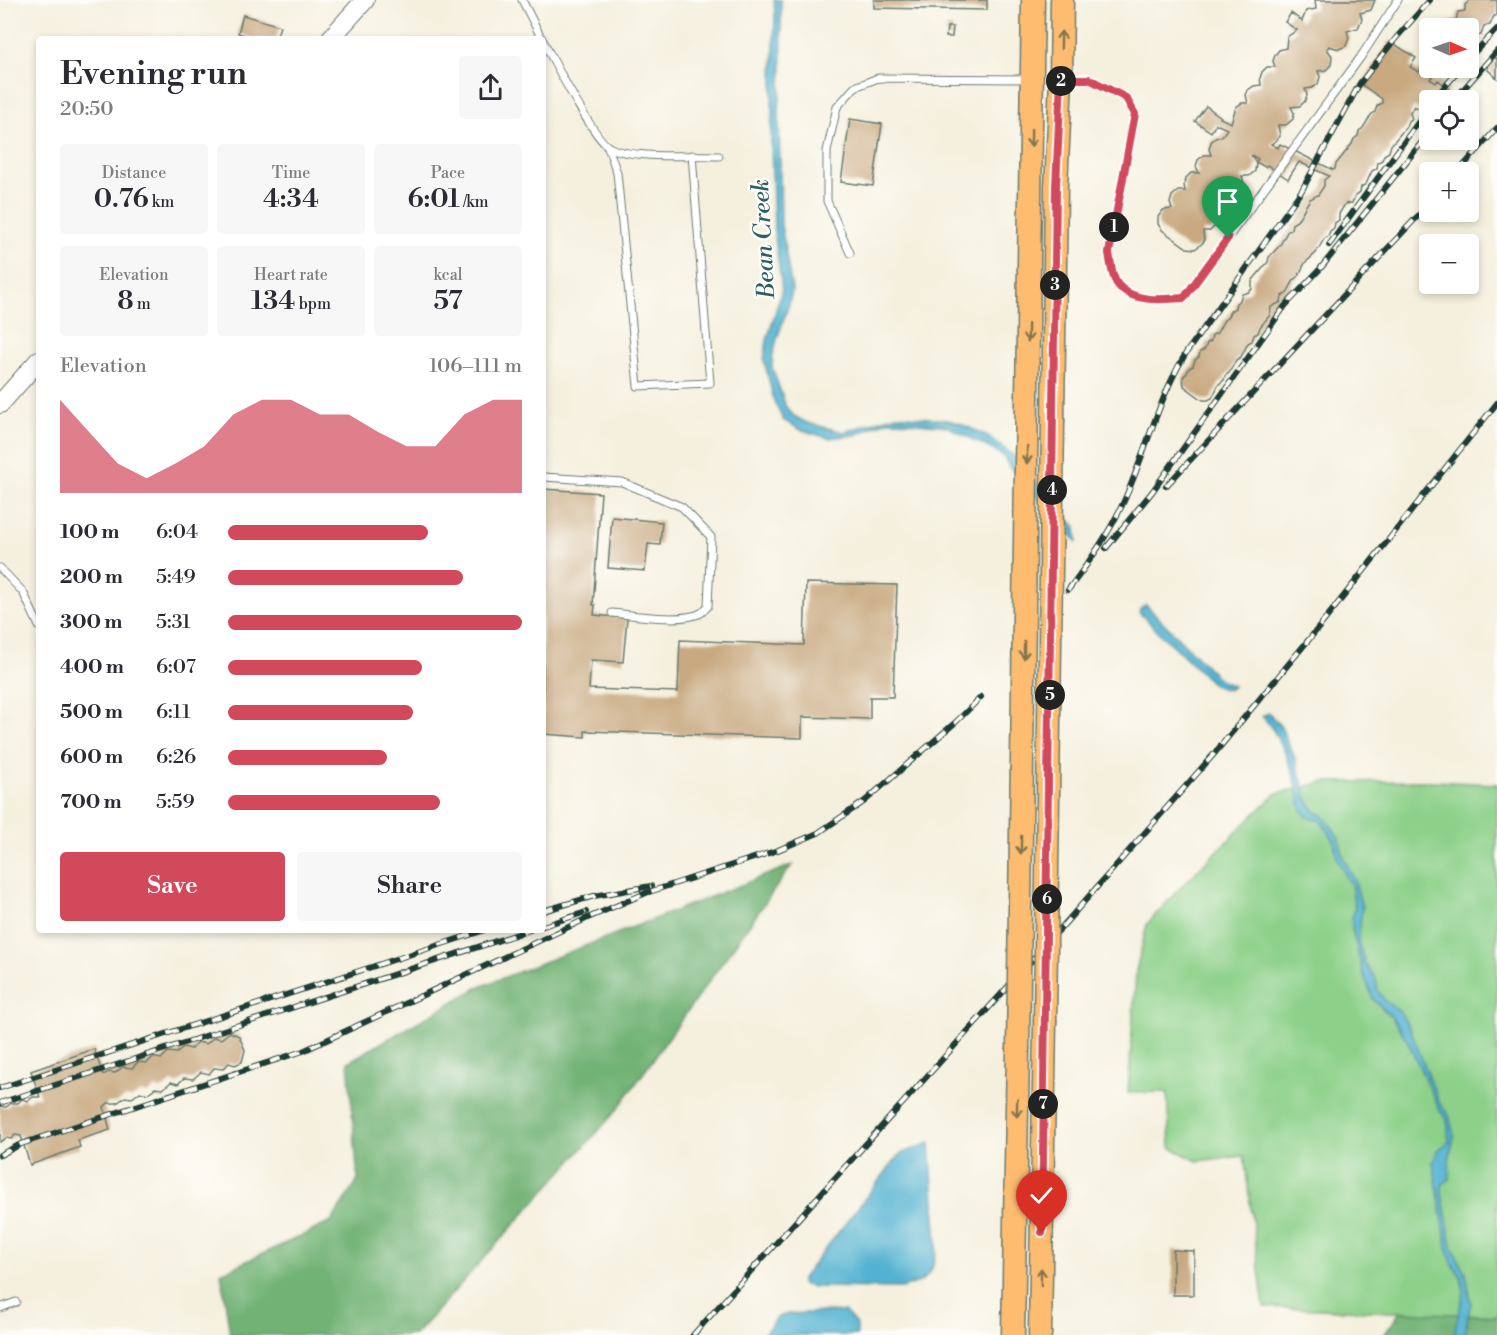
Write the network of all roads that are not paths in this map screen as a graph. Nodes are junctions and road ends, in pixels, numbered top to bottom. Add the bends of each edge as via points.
1 (365, 0) edge
2 (522, 0) edge
3 (1033, 0) edge
4 (1062, 0) edge
5 (1398, 0) edge
6 (333, 36) edge
7 (540, 36) edge
8 (546, 47) edge
9 (1032, 79) junction
10 (1061, 79) junction
11 (608, 147) junction
12 (692, 155) junction
13 (719, 156) dead end
14 (850, 253) dead end
15 (36, 363) edge
16 (0, 404) edge
17 (546, 477) edge
18 (0, 568) edge
19 (612, 613) dead end
20 (36, 620) edge
21 (16, 1302) dead end
22 (0, 1308) edge
23 (1013, 1335) edge
24 (1040, 1335) edge

1 - 6 street
2 - 7 lane
3 - 9 main road
10 -> 4 main road
5 - 10 lane via 1184,298 1140,298 1119,288 1109,253 1135,114 1126,98 1089,79
8 - 11 lane via 593,129
9 - 10 main road
9 - 14 lane via 878,78 855,87 837,107 827,150 827,201
9 -> 23 main road, bridge
24 -> 10 main road, bridge via 1056,187
11 - 12 lane via 628,154
11 - 12 lane via 617,173 638,386 710,383
12 - 13 lane
15 - 16 street
17 - 19 lane via 622,482 682,507 711,537 708,606 702,613 661,617
18 - 20 lane via 23,592
21 - 22 lane

